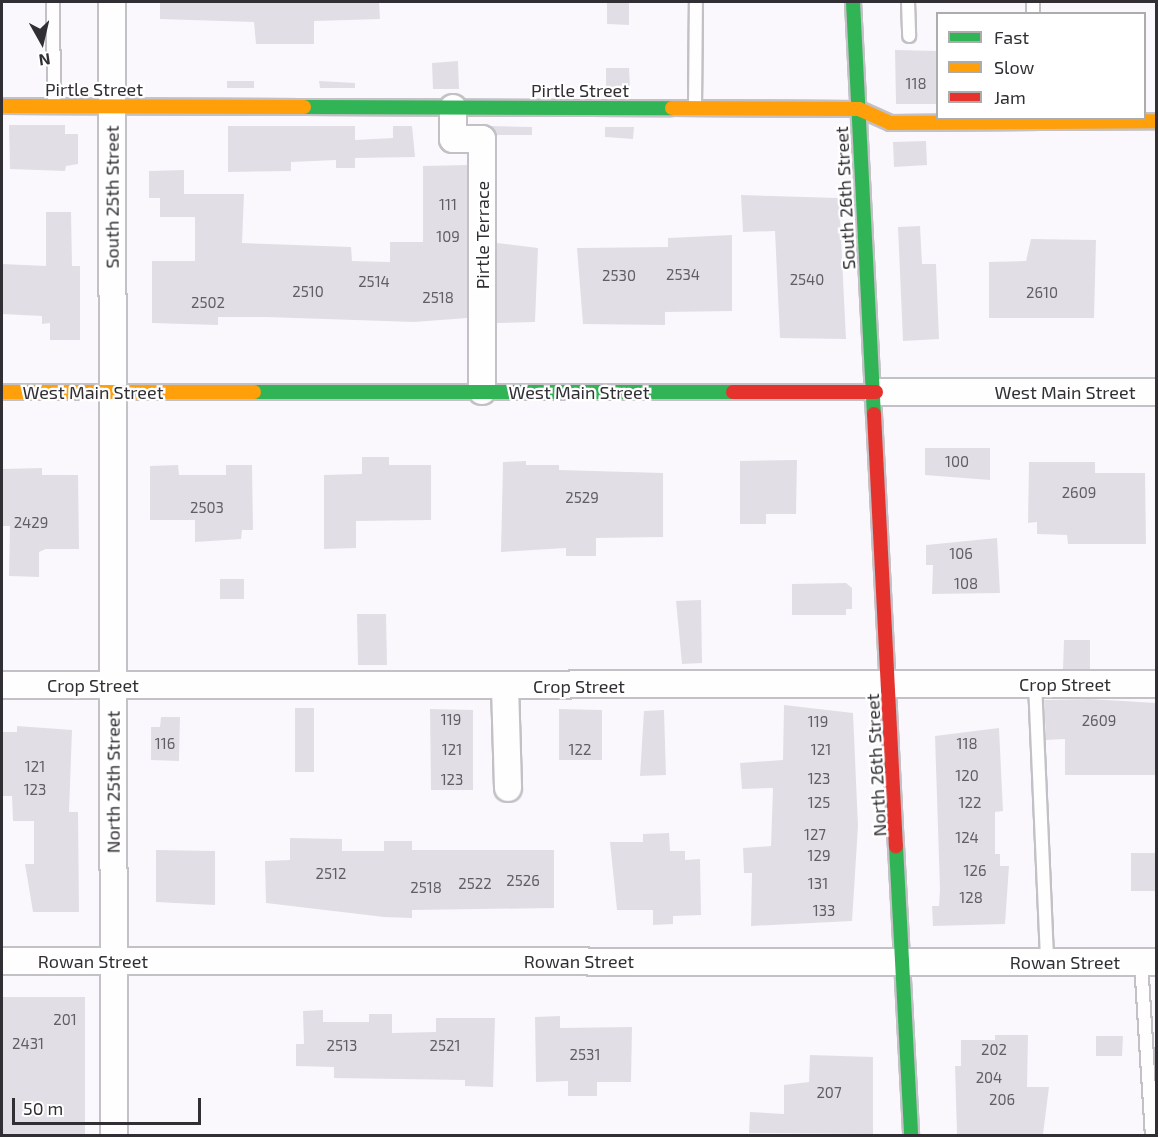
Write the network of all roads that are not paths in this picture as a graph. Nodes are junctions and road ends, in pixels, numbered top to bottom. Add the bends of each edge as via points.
1 (53, 2) edge
2 (112, 2) edge
3 (696, 2) edge
4 (853, 2) edge
5 (908, 2) edge
6 (909, 36) dead end
7 (2, 106) edge
8 (54, 106) junction
9 (112, 107) junction
10 (453, 108) junction
11 (694, 109) junction
12 (859, 109) junction
13 (1034, 120) edge
14 (1156, 121) edge
15 (482, 391) junction
16 (2, 392) edge
17 (112, 392) junction
18 (876, 392) junction
19 (1156, 393) edge
20 (1035, 683) junction
21 (1156, 684) edge
22 (2, 685) edge
23 (112, 685) junction
24 (504, 686) junction
25 (890, 686) junction
26 (508, 788) dead end
27 (2, 961) edge
28 (113, 961) junction
29 (903, 961) junction
30 (1047, 962) junction
31 (1149, 962) edge
32 (114, 1136) edge
33 (911, 1136) edge
34 (1152, 1136) edge

1 - 8 lane
2 - 9 street, South 25th Street
3 - 11 lane
4 - 12 street, South 26th Street
5 - 6 lane
7 - 8 street, Pirtle Street
8 - 9 street, Pirtle Street
9 - 10 street, Pirtle Street
9 - 17 street, South 25th Street
10 - 11 street, Pirtle Street
10 - 15 street, Pirtle Terrace via 453,139 482,139
11 - 12 street, Pirtle Street
12 - 13 street, Pirtle Street via 890,123
12 - 18 street, South 26th Street
13 - 14 street, Pirtle Street
15 - 17 street, West Main Street
15 - 18 street, West Main Street
16 - 17 street, West Main Street
17 - 23 street, North 25th Street
18 - 19 street, West Main Street
18 - 25 street, North 26th Street
20 - 21 street, Crop Street
20 - 25 street, Crop Street
20 - 30 lane
22 - 23 street, Crop Street
23 - 24 street, Crop Street
23 - 28 street, North 25th Street
24 - 25 street, Crop Street
24 - 26 street
25 - 29 street, North 26th Street
27 - 28 street, Rowan Street
28 - 29 street, Rowan Street
28 - 32 street, North 25th Street
29 - 30 street, Rowan Street
29 - 33 street, North 26th Street
30 - 31 street, Rowan Street
31 - 34 lane

